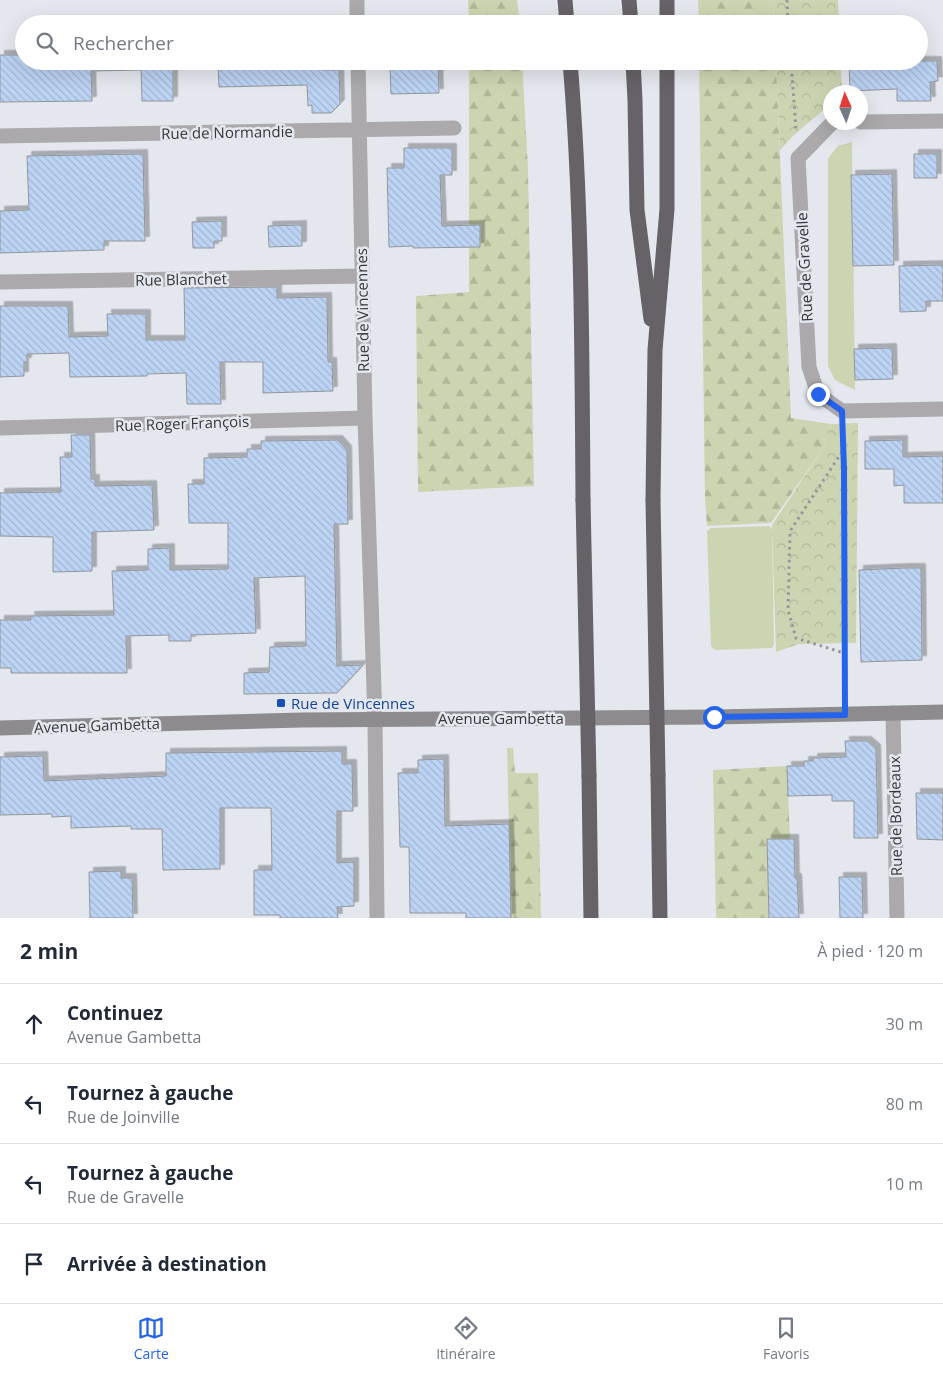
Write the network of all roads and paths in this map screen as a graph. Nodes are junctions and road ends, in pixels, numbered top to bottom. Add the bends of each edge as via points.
1 (357, 0) edge
2 (565, 0) edge
3 (629, 0) edge
4 (667, 0) edge
5 (786, 0) edge
6 (357, 15) edge
7 (566, 15) edge
8 (630, 15) edge
9 (667, 15) edge
10 (787, 15) edge
11 (358, 70) edge
12 (571, 70) edge
13 (633, 70) edge
14 (667, 70) edge
15 (792, 70) edge
16 (943, 120) edge
17 (868, 122) edge
18 (454, 128) dead end
19 (359, 130) junction
20 (825, 130) edge
21 (0, 136) edge
22 (798, 158) junction
23 (362, 276) junction
24 (0, 282) edge
25 (655, 350) junction
26 (943, 409) edge
27 (842, 411) junction
28 (364, 418) junction
29 (0, 428) edge
30 (843, 452) junction
31 (844, 653) junction
32 (943, 712) edge
33 (893, 714) junction
34 (845, 715) junction
35 (375, 719) junction
36 (0, 728) edge
37 (377, 918) edge
38 (591, 918) edge
39 (660, 918) edge
40 (897, 918) edge

1 - 6 street
2 - 7 highway
3 - 8 highway
4 - 9 highway
5 - 10 path
11 - 19 street, Rue de Vincennes
12 - 38 highway, bridge via 581,296
13 - 25 highway via 637,210
14 - 25 highway via 667,209
15 - 22 path
16 - 17 street
18 - 19 street, Rue de Normandie
19 - 21 street, Rue de Normandie
19 - 23 street, Rue de Vincennes
20 - 22 street
22 - 27 street, Rue de Gravelle via 809,367 818,394
23 - 24 street, Rue Blanchet
23 - 28 street, Rue de Vincennes
25 - 39 highway, bridge via 653,500
26 - 27 street
27 - 30 path
28 - 29 street, Rue Roger François
28 - 35 street, Rue de Vincennes
30 - 31 path
30 - 31 path via 790,531 788,610 796,638
31 - 34 path
32 - 33 street, Avenue Gambetta
33 - 34 street, Avenue Gambetta
33 - 40 street, Rue de Bordeaux
34 - 35 street, Avenue Gambetta
35 - 36 street, Avenue Gambetta
35 - 37 street, Rue de Vincennes

